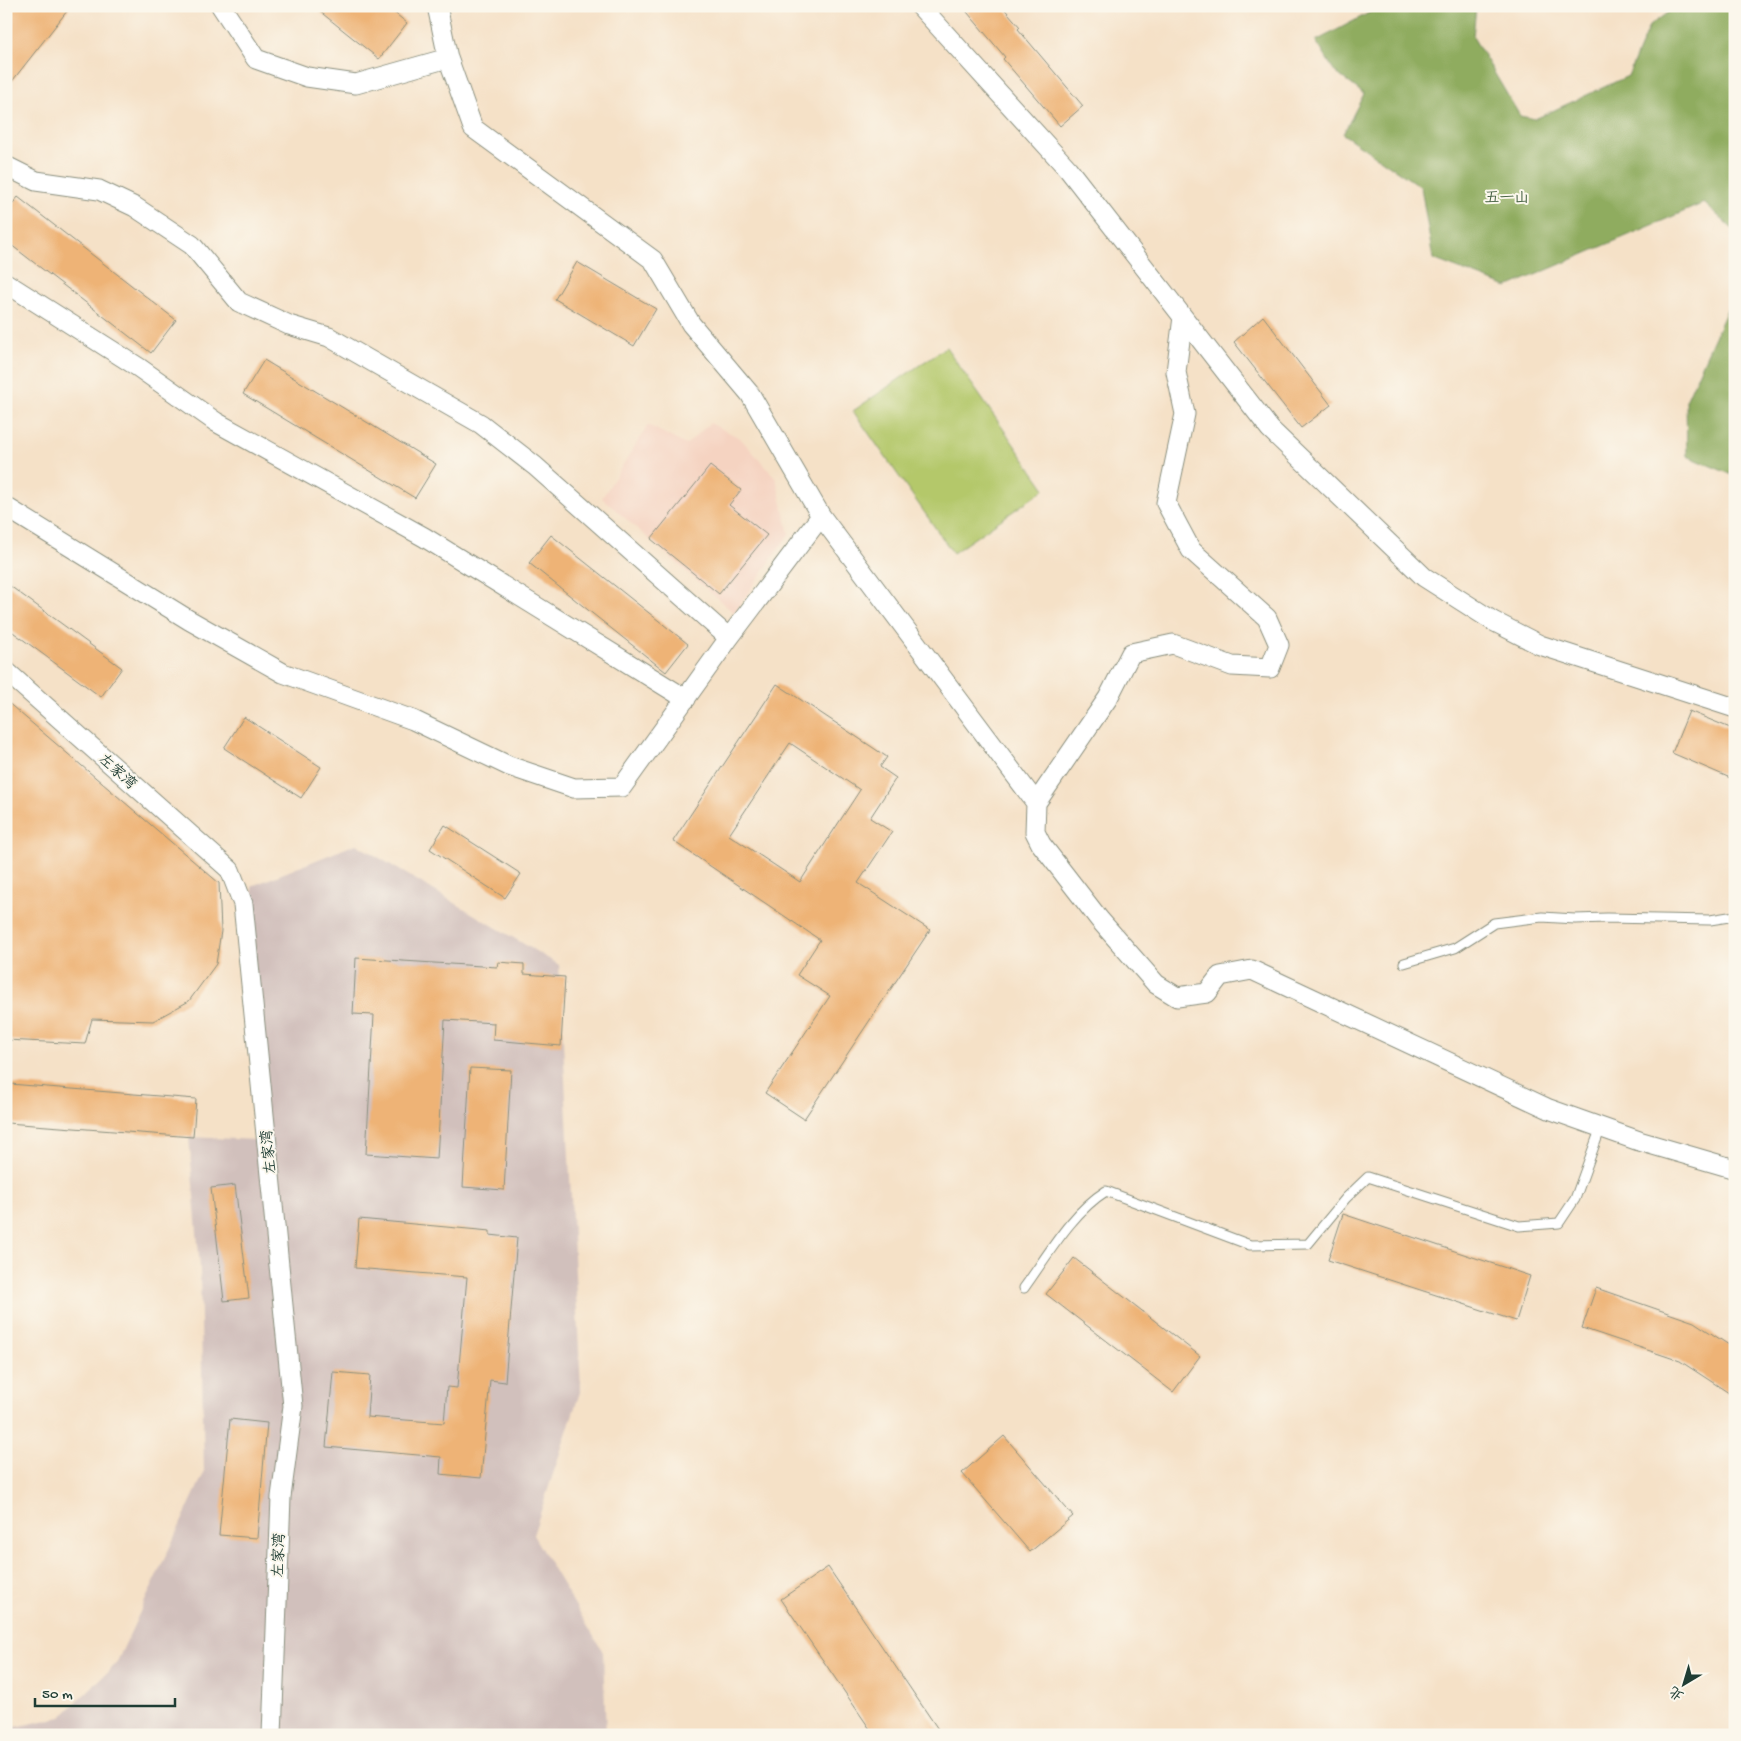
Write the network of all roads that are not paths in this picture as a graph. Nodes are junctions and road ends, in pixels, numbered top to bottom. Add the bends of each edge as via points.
1 (221, 6) edge
2 (437, 6) edge
3 (920, 6) edge
4 (448, 58) junction
5 (6, 166) edge
6 (6, 283) edge
7 (1182, 317) junction
8 (6, 507) edge
9 (821, 516) junction
10 (729, 638) junction
11 (6, 671) edge
12 (686, 699) junction
13 (1735, 708) edge
14 (1036, 803) junction
15 (1735, 916) edge
16 (1404, 962) dead end
17 (1601, 1127) junction
18 (1735, 1169) edge
19 (1024, 1288) dead end
20 (272, 1735) edge

1 - 4 street via 256,58 307,78 356,84
2 - 4 street
3 - 7 street via 1068,169
4 - 9 street via 473,128 653,260 691,324 750,394
5 - 10 street via 36,181 99,190 135,207 192,245 239,302 289,325 329,337 481,424 535,466
6 - 12 street via 138,367 216,422 424,537
7 - 13 street via 1270,429 1424,577 1540,645
7 - 14 street via 1176,372 1184,414 1166,503 1191,550 1267,618 1279,645 1270,668 1232,666 1173,644 1131,653 1108,698
8 - 12 street via 189,620 283,673 413,720 509,766 574,788 622,787
9 - 10 street
9 - 14 street
10 - 12 street
11 - 20 street, 左家湾 via 230,870 243,904 293,1406 280,1497
14 - 17 street via 1036,832 1041,844 1099,919 1156,984 1177,996 1207,993 1220,976 1252,970 1549,1109
15 - 16 lane via 1710,920 1542,917 1494,923 1455,948
17 - 18 street
17 - 19 lane via 1575,1199 1559,1223 1519,1226 1368,1177 1308,1244 1250,1245 1106,1191 1092,1200 1072,1222

